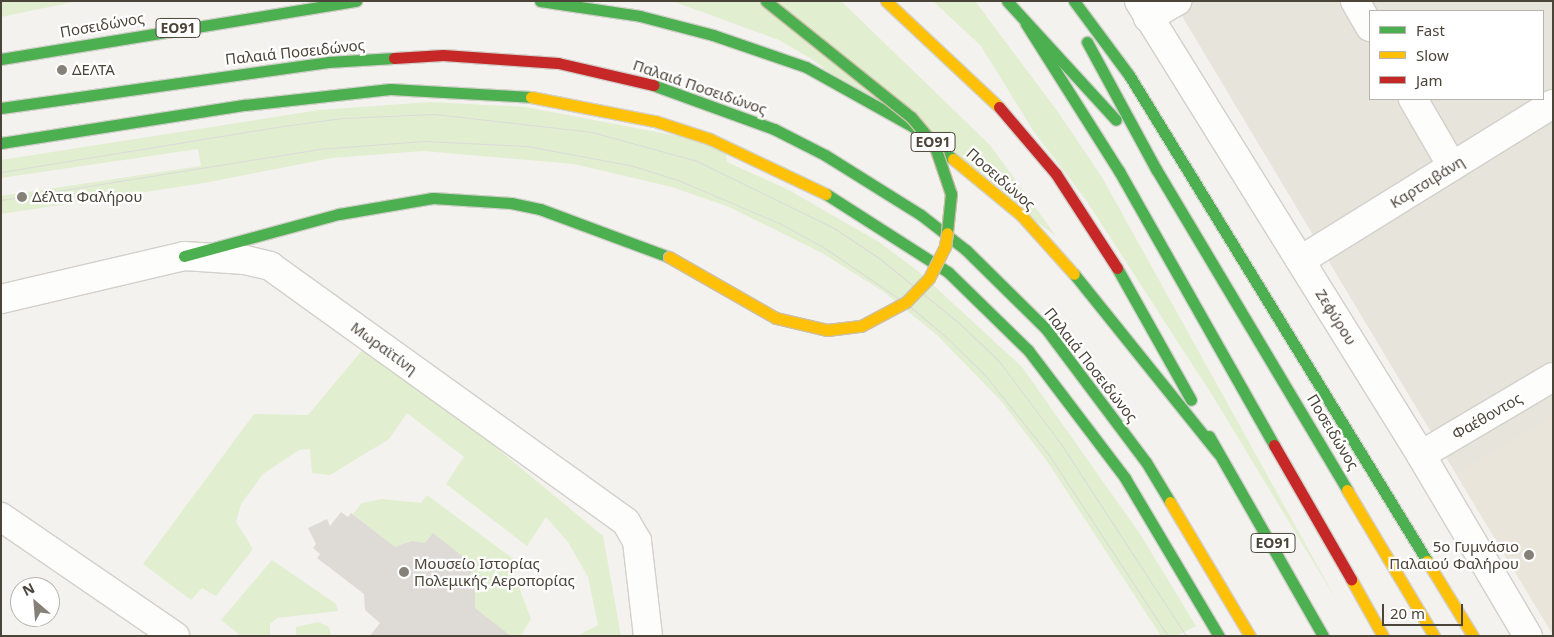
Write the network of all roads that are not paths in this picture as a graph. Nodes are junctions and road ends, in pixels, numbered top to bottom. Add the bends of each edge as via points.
1 (356, 1) edge
2 (540, 1) edge
3 (766, 1) edge
4 (886, 1) edge
5 (1007, 1) edge
6 (1067, 1) edge
7 (1074, 1) edge
8 (1178, 1) edge
9 (1355, 1) edge
10 (1144, 10) edge
11 (1026, 24) junction
12 (1369, 25) edge
13 (1, 58) edge
14 (1414, 100) edge
15 (1553, 104) edge
16 (1, 108) edge
17 (1, 143) edge
18 (1452, 166) junction
19 (1156, 169) junction
20 (184, 256) junction
21 (1301, 260) junction
22 (1, 299) edge
23 (1553, 377) edge
24 (1218, 453) junction
25 (1421, 455) junction
26 (1, 517) edge
27 (1247, 630) edge
28 (175, 636) edge
29 (648, 636) edge
30 (1219, 636) edge
31 (1323, 636) edge
32 (1383, 636) edge
33 (1434, 636) edge
34 (1473, 636) edge
35 (1528, 636) edge

1 - 13 main road, Ποσειδώνος / ΕΟ91
2 - 24 main road, Ποσειδώνος / ΕΟ91 via 640,16 713,35 806,67 912,126 1021,215 1094,295
3 - 20 main road, bridge via 923,129 948,176 952,211 945,246 929,278 906,302 861,326 827,330 776,318 669,257 540,209 511,203 433,198 339,214
4 - 24 main road, Ποσειδώνος / ΕΟ91 via 1016,122 1056,174 1162,342
5 - 11 main road, Ποσειδώνος
6 - 19 main road, Ποσειδώνος
7 - 34 main road via 1129,75
8 - 10 street
9 - 12 street
10 - 21 street, Ζεφύρου
11 - 19 main road, Ποσειδώνος via 1082,80
11 - 32 main road via 1119,170
14 - 18 street
15 - 18 street, Καρτσιβάνη
16 - 27 main road, Παλαιά Ποσειδώνος via 328,62 443,55 558,63 613,74 677,92 774,129 825,154 921,215 966,250 1046,329 1146,462
17 - 30 main road via 281,100 390,88 552,98 655,121 710,139 759,159 856,210 948,272 988,309 1028,350 1093,432 1125,478
18 - 21 street, Καρτσιβάνη
19 - 33 main road, Ποσειδώνος
20 - 22 street, Μωραϊτίνη
20 - 29 street, Μωραϊτίνη via 245,260 270,266 626,522 637,541
21 - 25 street, Ζεφύρου
23 - 25 street, Φαέθοντος
24 - 31 main road, Ποσειδώνος / ΕΟ91
25 - 35 street, Ζεφύρου
26 - 28 street
27 - 30 street

